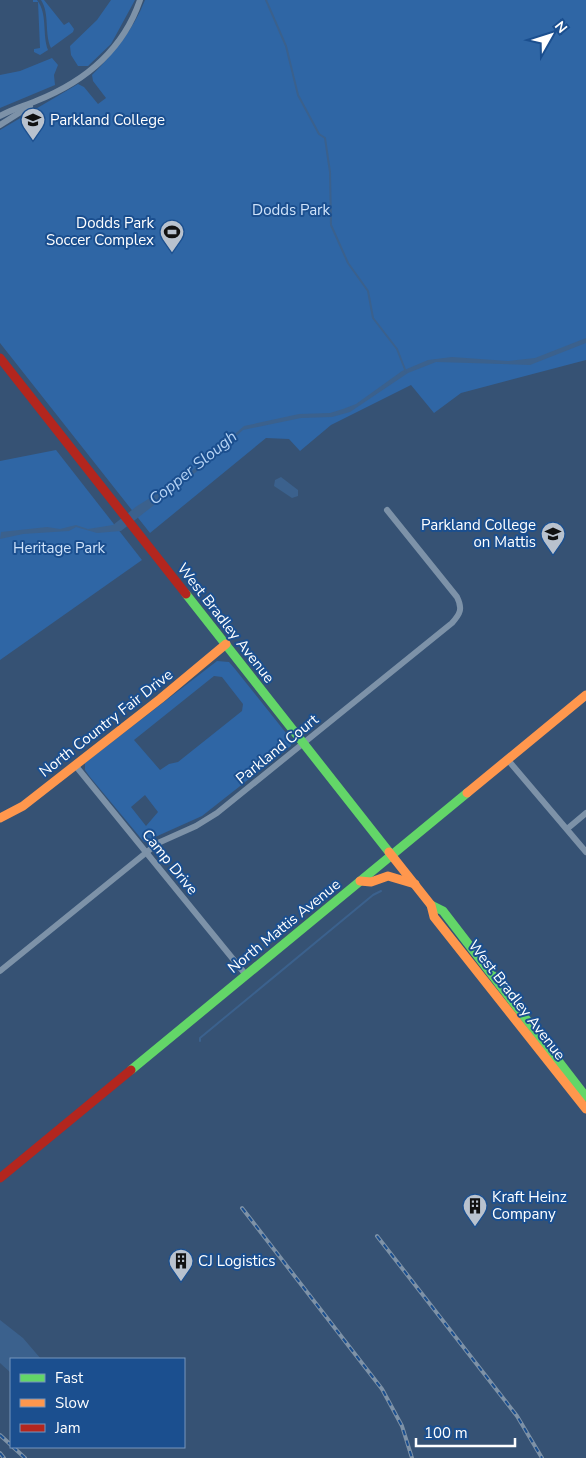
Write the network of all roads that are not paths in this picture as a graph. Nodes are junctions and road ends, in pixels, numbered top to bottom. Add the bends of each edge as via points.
1 (140, 0) edge
2 (37, 101) junction
3 (19, 106) junction
4 (0, 111) edge
5 (0, 116) edge
6 (0, 125) edge
7 (0, 358) edge
8 (387, 510) dead end
9 (226, 644) junction
10 (586, 695) edge
11 (304, 744) junction
12 (508, 760) junction
13 (75, 766) junction
14 (586, 813) edge
15 (0, 818) edge
16 (567, 829) junction
17 (146, 852) junction
18 (586, 852) edge
19 (392, 855) junction
20 (360, 881) junction
21 (415, 885) junction
22 (431, 905) junction
23 (0, 971) edge
24 (246, 975) junction
25 (586, 1096) edge
26 (586, 1109) edge
27 (0, 1178) edge

1 - 2 street via 124,34 101,63 82,78
2 - 3 street
2 - 6 street
3 - 4 street
3 - 5 street
7 - 9 main road, West Bradley Avenue
8 - 11 street, Parkland Court via 457,597 461,612 452,623
9 - 11 main road, West Bradley Avenue
9 - 13 main road, North Country Fair Drive
10 - 12 main road, North Mattis Avenue
11 - 17 street, Parkland Court via 205,821 171,835
11 - 19 main road, West Bradley Avenue
12 - 16 street
12 - 19 main road, North Mattis Avenue
13 - 15 main road, North Country Fair Drive via 23,806
13 - 17 street, Camp Drive
14 - 16 street
16 - 18 street
17 - 23 street, Parkland Court
17 - 24 street, Camp Drive
19 - 20 main road, North Mattis Avenue
19 - 21 main road, West Bradley Avenue
20 - 21 main road via 371,882 388,876
20 - 24 main road, North Mattis Avenue
21 - 22 main road, West Bradley Avenue
22 - 25 main road, West Bradley Avenue via 443,911
22 - 26 main road, West Bradley Avenue via 434,917
24 - 27 main road, North Mattis Avenue

